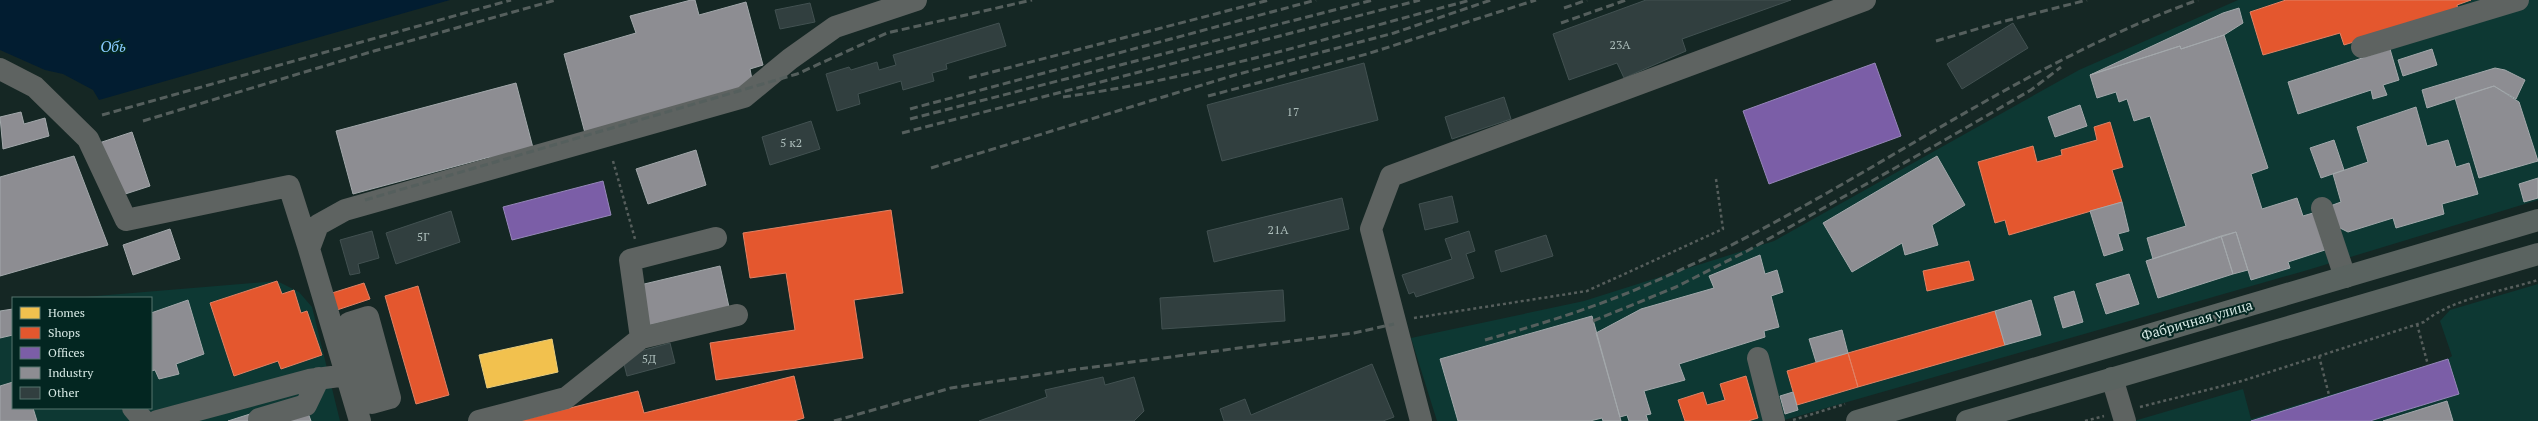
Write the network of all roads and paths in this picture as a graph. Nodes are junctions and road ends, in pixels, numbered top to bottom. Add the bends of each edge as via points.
1 (916, 0) edge
2 (1865, 0) edge
3 (2518, 0) edge
4 (2362, 48) dead end
5 (0, 69) edge
6 (613, 161) dead end
7 (1716, 179) dead end
8 (2322, 208) dead end
9 (2538, 220) edge
10 (716, 238) dead end
11 (635, 242) dead end
12 (309, 250) junction
13 (2538, 254) edge
14 (2344, 276) junction
15 (2538, 280) edge
16 (737, 315) dead end
17 (1394, 324) junction
18 (2417, 324) junction
19 (641, 338) junction
20 (2319, 356) junction
21 (1758, 358) dead end
22 (2428, 365) dead end
23 (347, 375) junction
24 (319, 378) junction
25 (2112, 378) junction
26 (2330, 395) dead end
27 (380, 401) dead end
28 (134, 409) edge
29 (2123, 416) edge
30 (259, 419) dead end
31 (144, 421) edge
32 (157, 421) edge
33 (360, 421) edge
34 (479, 421) edge
35 (1421, 421) edge
36 (1774, 421) edge
37 (1857, 421) edge
38 (1967, 421) edge
39 (2085, 421) edge

1 - 12 street via 835,27 790,59 744,97 345,210 318,225
2 - 17 street via 1391,176 1371,229
3 - 4 street
5 - 12 street via 35,87 88,139 126,220 289,186
6 - 11 path
7 - 17 path via 1723,229 1587,291 1415,317
8 - 14 street
9 - 14 main road, Фабричная улица
10 - 19 street via 630,260
12 - 23 street
13 - 25 main road
14 - 37 main road, Фабричная улица
15 - 18 path via 2450,306
16 - 19 street
17 - 35 street
18 - 20 path
18 - 22 path
19 - 34 street via 566,398
20 - 26 path
20 - 29 path
21 - 36 street
23 - 24 street
23 - 33 street
24 - 30 street via 306,405
24 - 32 street
25 - 29 street
25 - 38 main road
27 - 33 street via 376,412
28 - 31 street
29 - 39 path

